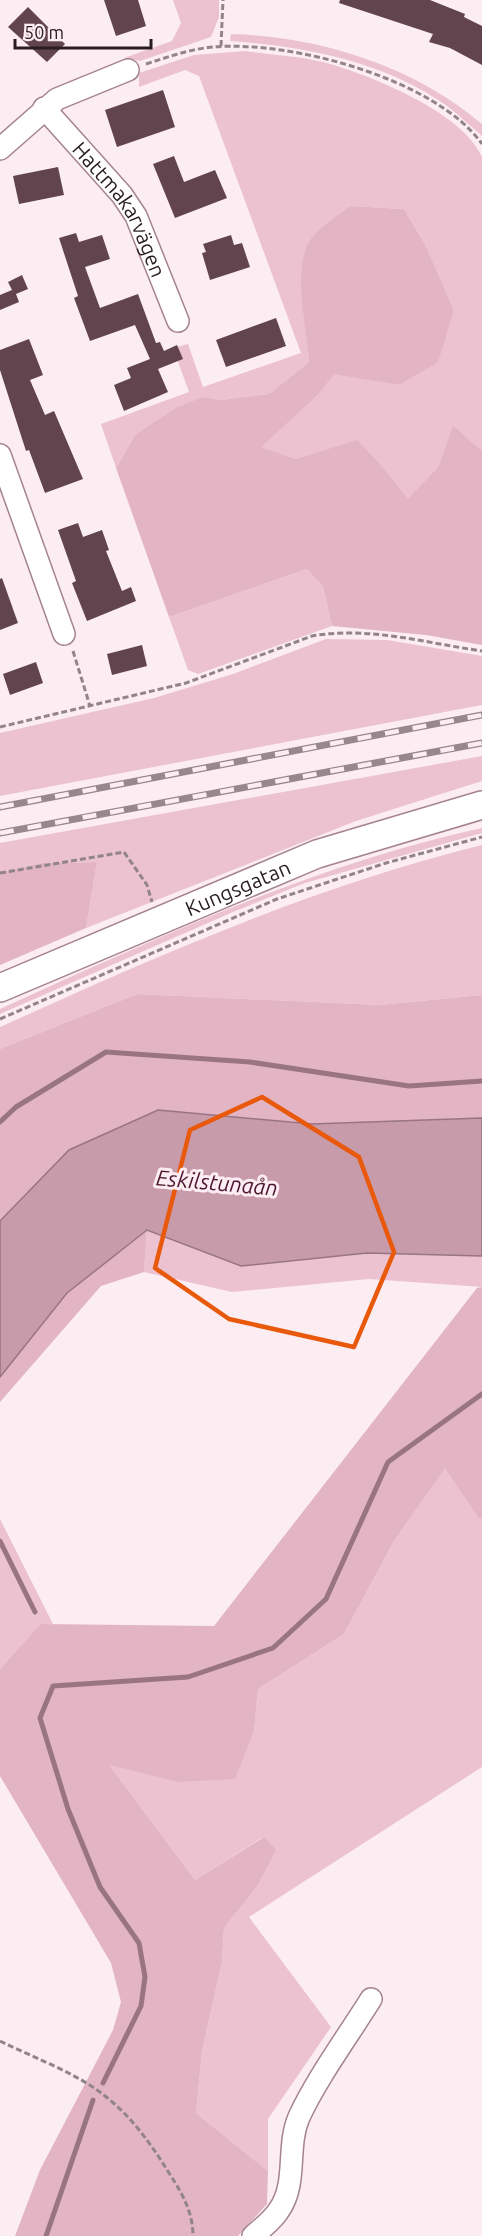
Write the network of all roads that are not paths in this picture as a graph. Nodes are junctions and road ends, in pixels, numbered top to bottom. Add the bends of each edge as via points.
1 (128, 70) road end
2 (44, 108) junction
3 (0, 149) edge
4 (177, 321) dead end
5 (0, 455) edge
6 (64, 634) road end
7 (482, 805) edge
8 (0, 988) edge
9 (370, 1999) dead end
10 (253, 2236) edge

1 - 2 street via 76,89
2 - 3 street
2 - 4 street, Hattmakarvägen via 131,209
5 - 6 street
7 - 8 main road, Kungsgatan via 316,854
9 - 10 street via 300,2116 291,2145 286,2199

